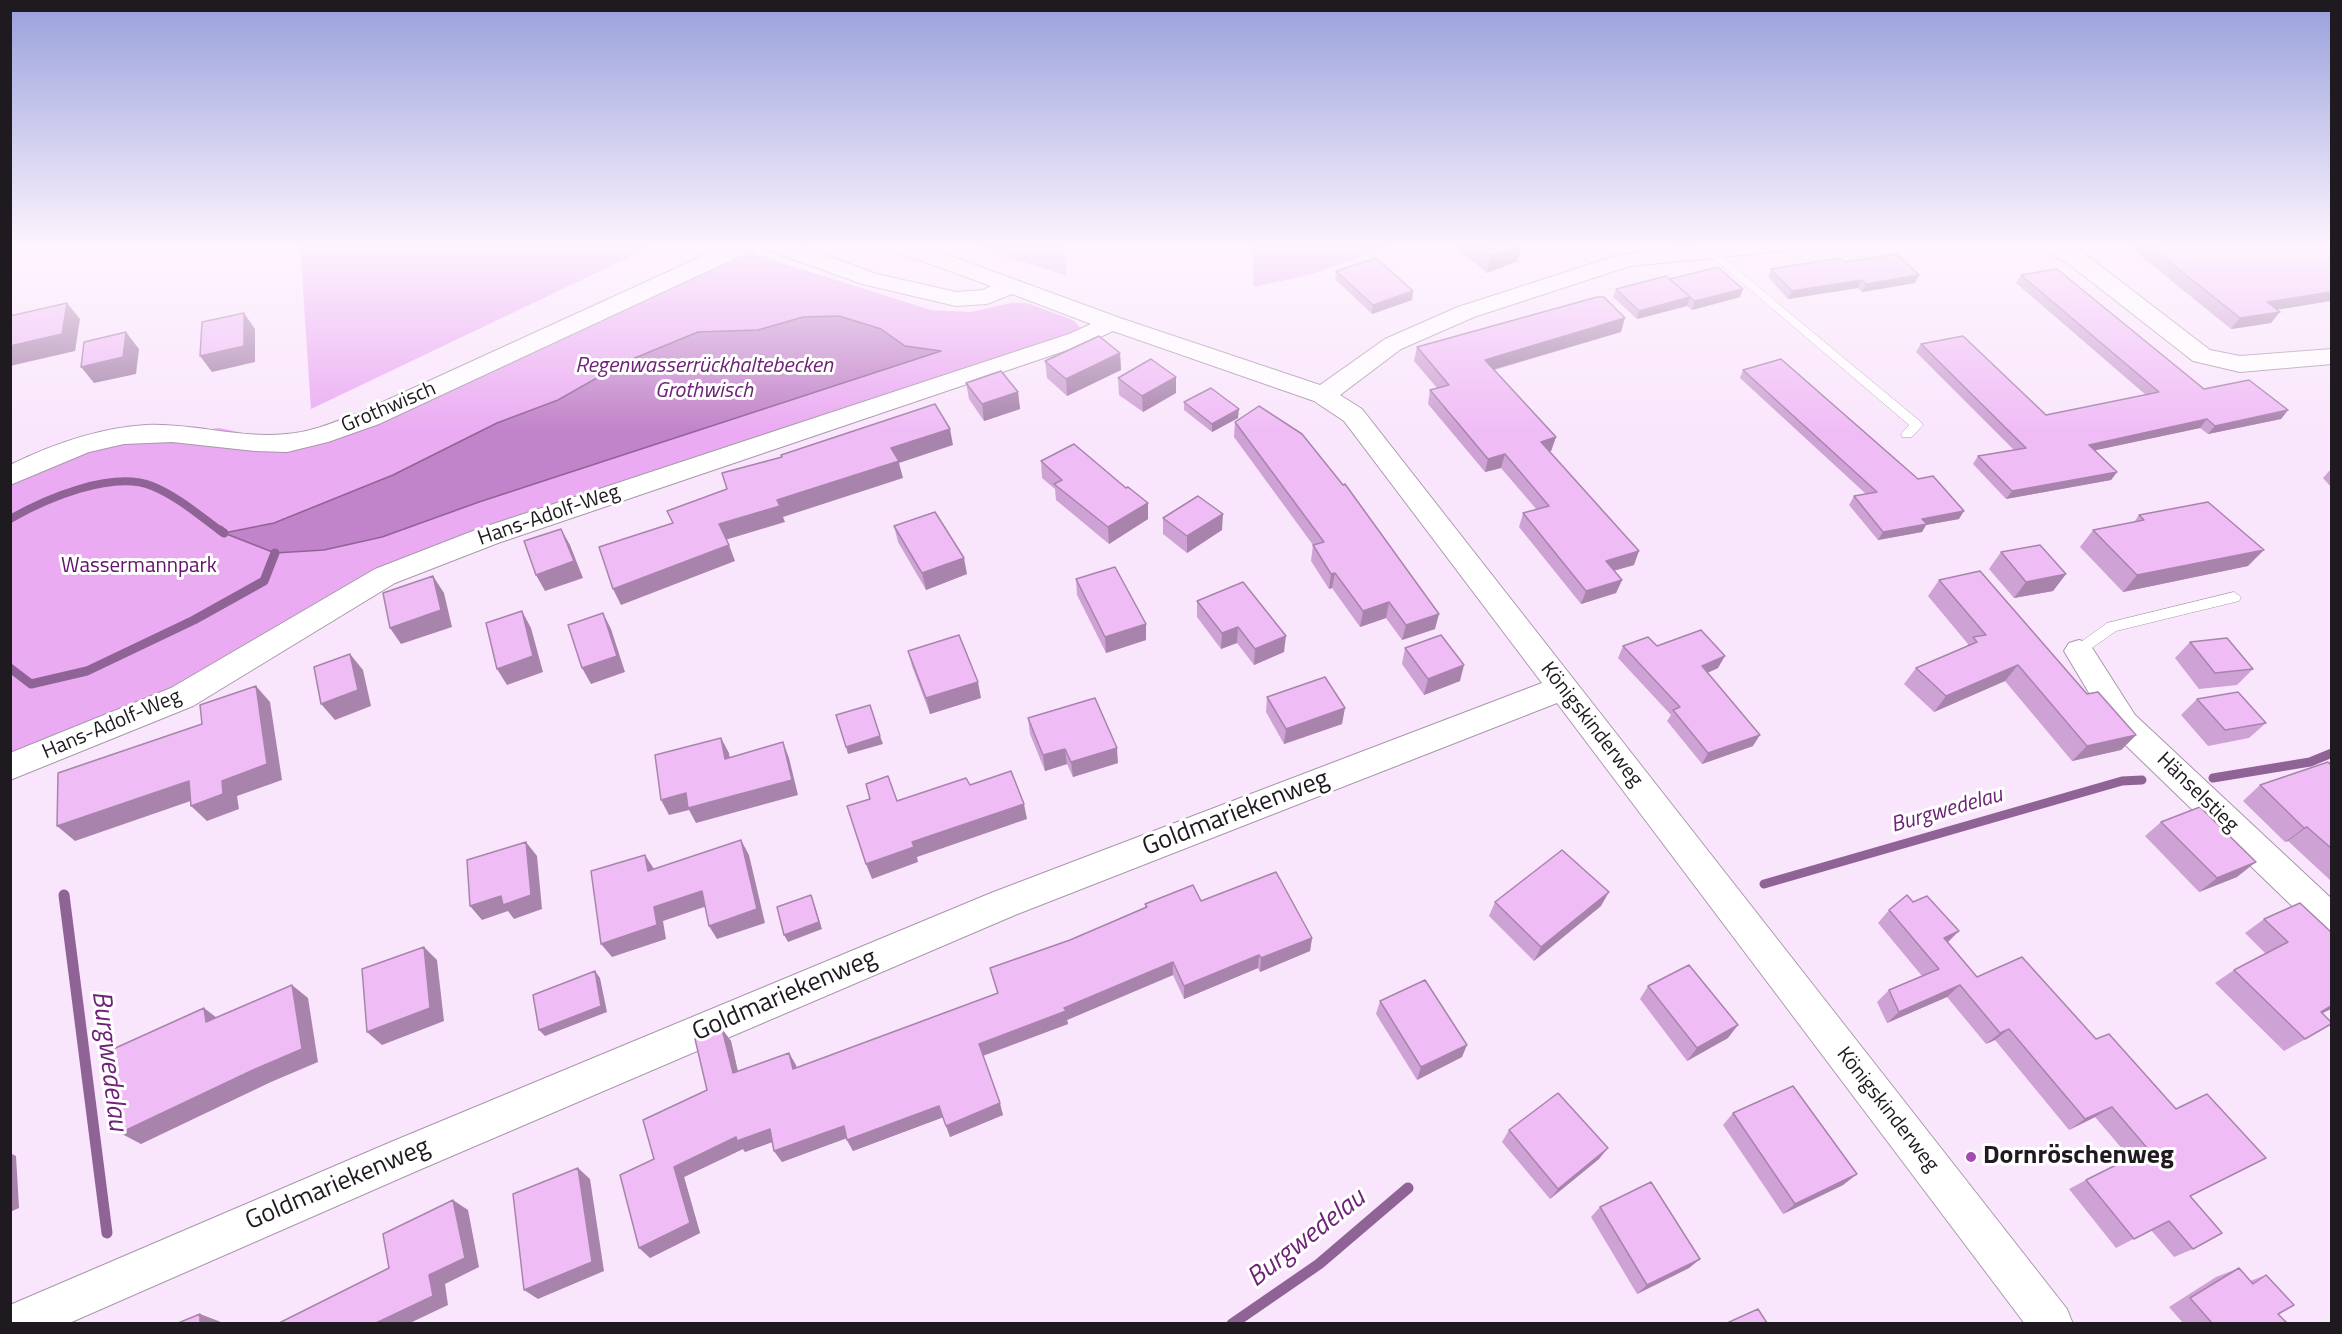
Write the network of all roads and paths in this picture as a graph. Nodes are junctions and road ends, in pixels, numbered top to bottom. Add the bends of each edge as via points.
1 (612, 306) edge
2 (1068, 306) edge
3 (1484, 306) edge
4 (1777, 306) edge
5 (2138, 306) edge
6 (1112, 323) junction
7 (2331, 356) edge
8 (1323, 395) junction
9 (1907, 434) dead end
10 (10, 476) edge
11 (2234, 597) dead end
12 (2079, 651) joint
13 (1563, 688) junction
14 (10, 767) edge
15 (2331, 922) edge
16 (16, 1323) edge
17 (2052, 1323) edge

1 - 10 street, Grothwisch via 370,418 316,438 285,443 163,432 124,435 90,441
2 - 6 street, Königskinderweg
3 - 8 street via 1393,344
4 - 9 lane via 1917,425
5 - 7 street via 2202,356 2240,364
6 - 8 street, Königskinderweg
6 - 14 street, Hans-Adolf-Weg via 1065,343 488,536 385,576 182,697
8 - 13 street, Königskinderweg via 1353,415
11 - 12 lane via 2112,627
12 - 15 street, Hänselstieg via 2124,724
13 - 16 street, Goldmariekenweg via 1003,904
13 - 17 street, Königskinderweg

